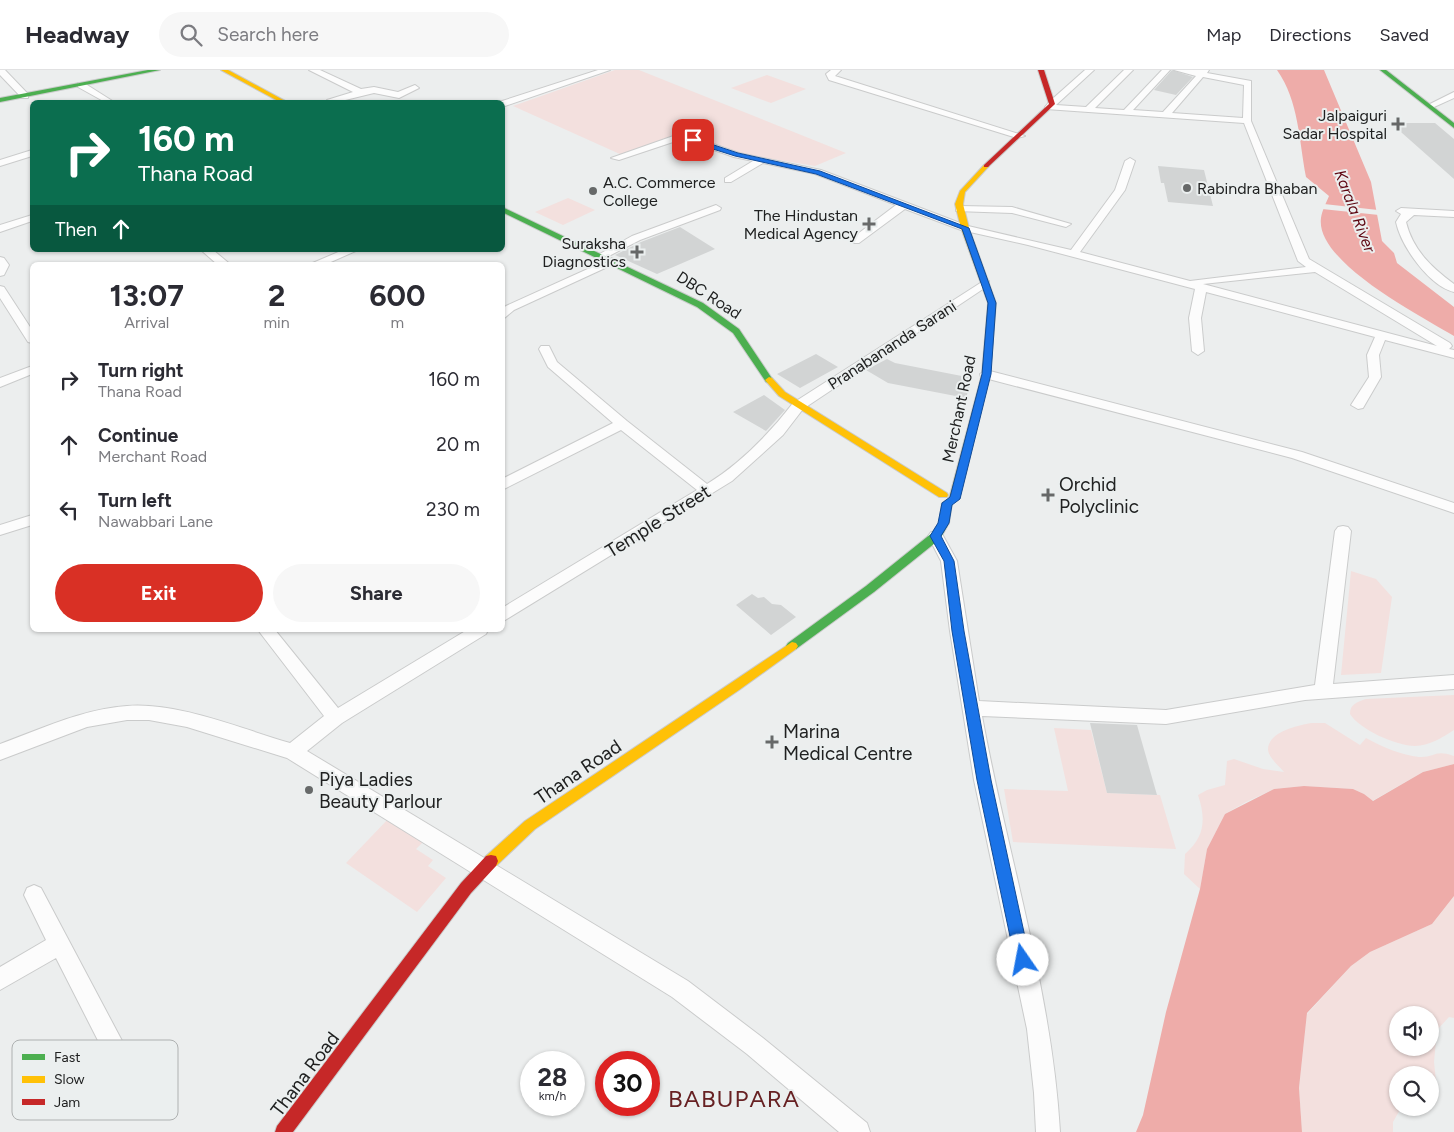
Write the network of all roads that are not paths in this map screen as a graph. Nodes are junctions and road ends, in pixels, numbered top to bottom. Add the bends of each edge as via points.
1 (0, 70) edge
2 (157, 70) edge
3 (314, 70) edge
4 (606, 70) edge
5 (837, 70) edge
6 (1040, 70) edge
7 (1090, 70) edge
8 (1129, 70) edge
9 (1166, 70) edge
10 (1178, 70) edge
11 (1383, 70) edge
12 (1392, 70) edge
13 (228, 72) edge
14 (1202, 72) edge
15 (81, 85) junction
16 (415, 88) dead end
17 (360, 92) junction
18 (1454, 94) edge
19 (25, 96) junction
20 (0, 100) edge
21 (107, 100) edge
22 (280, 100) edge
23 (336, 100) edge
24 (505, 103) edge
25 (1431, 105) junction
26 (1050, 106) junction
27 (1088, 110) junction
28 (1126, 113) junction
29 (1164, 116) junction
30 (1454, 120) edge
31 (1247, 122) junction
32 (1454, 126) edge
33 (1020, 136) junction
34 (30, 155) edge
35 (616, 158) dead end
36 (762, 160) junction
37 (1130, 161) dead end
38 (0, 163) edge
39 (728, 180) dead end
40 (903, 205) junction
41 (716, 208) dead end
42 (960, 209) junction
43 (505, 210) edge
44 (1395, 211) dead end
45 (1412, 212) junction
46 (1454, 214) edge
47 (30, 219) edge
48 (1066, 224) dead end
49 (1276, 225) dead end
50 (1290, 227) junction
51 (965, 228) junction
52 (0, 229) edge
53 (855, 241) dead end
54 (209, 252) edge
55 (348, 252) edge
56 (1073, 254) junction
57 (601, 256) junction
58 (612, 261) junction
59 (221, 262) edge
60 (322, 262) edge
61 (1316, 269) junction
62 (1183, 283) junction
63 (985, 284) junction
64 (1201, 288) junction
65 (1454, 288) edge
66 (0, 289) edge
67 (505, 314) edge
68 (1382, 335) junction
69 (30, 336) edge
70 (545, 349) dead end
71 (1198, 351) dead end
72 (1454, 352) edge
73 (30, 371) edge
74 (986, 374) junction
75 (0, 383) edge
76 (1358, 405) dead end
77 (798, 406) junction
78 (622, 424) junction
79 (962, 472) junction
80 (916, 477) junction
81 (505, 483) edge
82 (708, 490) junction
83 (948, 499) junction
84 (1454, 508) edge
85 (30, 521) edge
86 (0, 530) edge
87 (1343, 531) dead end
88 (936, 536) junction
89 (505, 614) edge
90 (268, 632) edge
91 (477, 632) edge
92 (1454, 682) edge
93 (1323, 691) junction
94 (971, 708) junction
95 (336, 718) junction
96 (0, 752) edge
97 (293, 752) junction
98 (485, 868) junction
99 (34, 895) dead end
100 (60, 944) junction
101 (0, 978) edge
102 (110, 1040) edge
103 (283, 1132) edge
104 (858, 1132) edge
105 (1048, 1132) edge

1 - 19 street
2 - 15 street
3 - 17 street
4 - 24 street
5 - 33 street via 829,75
6 - 26 street via 1050,91
7 - 26 street
8 - 27 street
9 - 28 street
10 - 14 street
11 - 25 street
12 - 25 street
13 - 22 street
14 - 29 street
14 - 31 street via 1248,83
15 - 19 street
15 - 21 street
16 - 17 street via 399,95 374,90
17 - 23 street
18 - 25 street
19 - 20 street
25 - 30 street
25 - 32 street
26 - 27 street
26 - 33 street
27 - 28 street
28 - 29 street
29 - 31 street
31 - 50 street via 1260,165
33 - 42 street via 970,181 962,192
34 - 38 street
35 - 36 street via 682,136
36 - 39 street
36 - 40 street via 818,172
37 - 56 street via 1120,190
40 - 51 street
40 - 53 street
41 - 57 street via 636,238
42 - 48 street via 1012,210
42 - 51 street, Merchant Road
43 - 57 street, DBC Road
44 - 45 street
45 - 46 street
45 - 65 street via 1401,222 1412,249 1425,267
47 - 52 street
49 - 50 street
50 - 61 street via 1304,261
51 - 56 street
51 - 63 street, Merchant Road
54 - 59 street
55 - 60 street
56 - 62 street
57 - 58 street, DBC Road
58 - 67 street via 510,308
58 - 77 street, DBC Road via 676,290 727,323 747,342 770,383
61 - 62 street
61 - 72 street
62 - 64 street
63 - 74 street, Merchant Road via 992,303
63 - 77 street, Pranabananda Sarani
64 - 68 street
64 - 71 street via 1195,318
66 - 69 street
68 - 72 street
68 - 76 street via 1374,346 1375,377
70 - 78 street via 552,364
73 - 75 street
74 - 79 street, Merchant Road
74 - 84 street via 1297,455
77 - 80 street, DBC Road
77 - 82 street, Temple Street via 762,448
78 - 81 street
78 - 82 street
79 - 80 street via 946,479
79 - 83 street, Merchant Road
80 - 83 street, DBC Road
82 - 89 street, Temple Street
83 - 88 street, Thana Road via 944,523
85 - 86 street
87 - 93 street
88 - 94 street via 949,561
88 - 98 street, Thana Road via 870,589 735,687 530,825
90 - 95 street
91 - 95 street
92 - 93 street
93 - 94 street via 1166,717
94 - 105 street via 1038,1029
95 - 97 street
96 - 97 street via 86,720 149,713 187,720
97 - 98 street
98 - 103 street, Thana Road via 455,903
98 - 104 street via 680,989 756,1046
99 - 100 street
100 - 101 street
100 - 102 street

